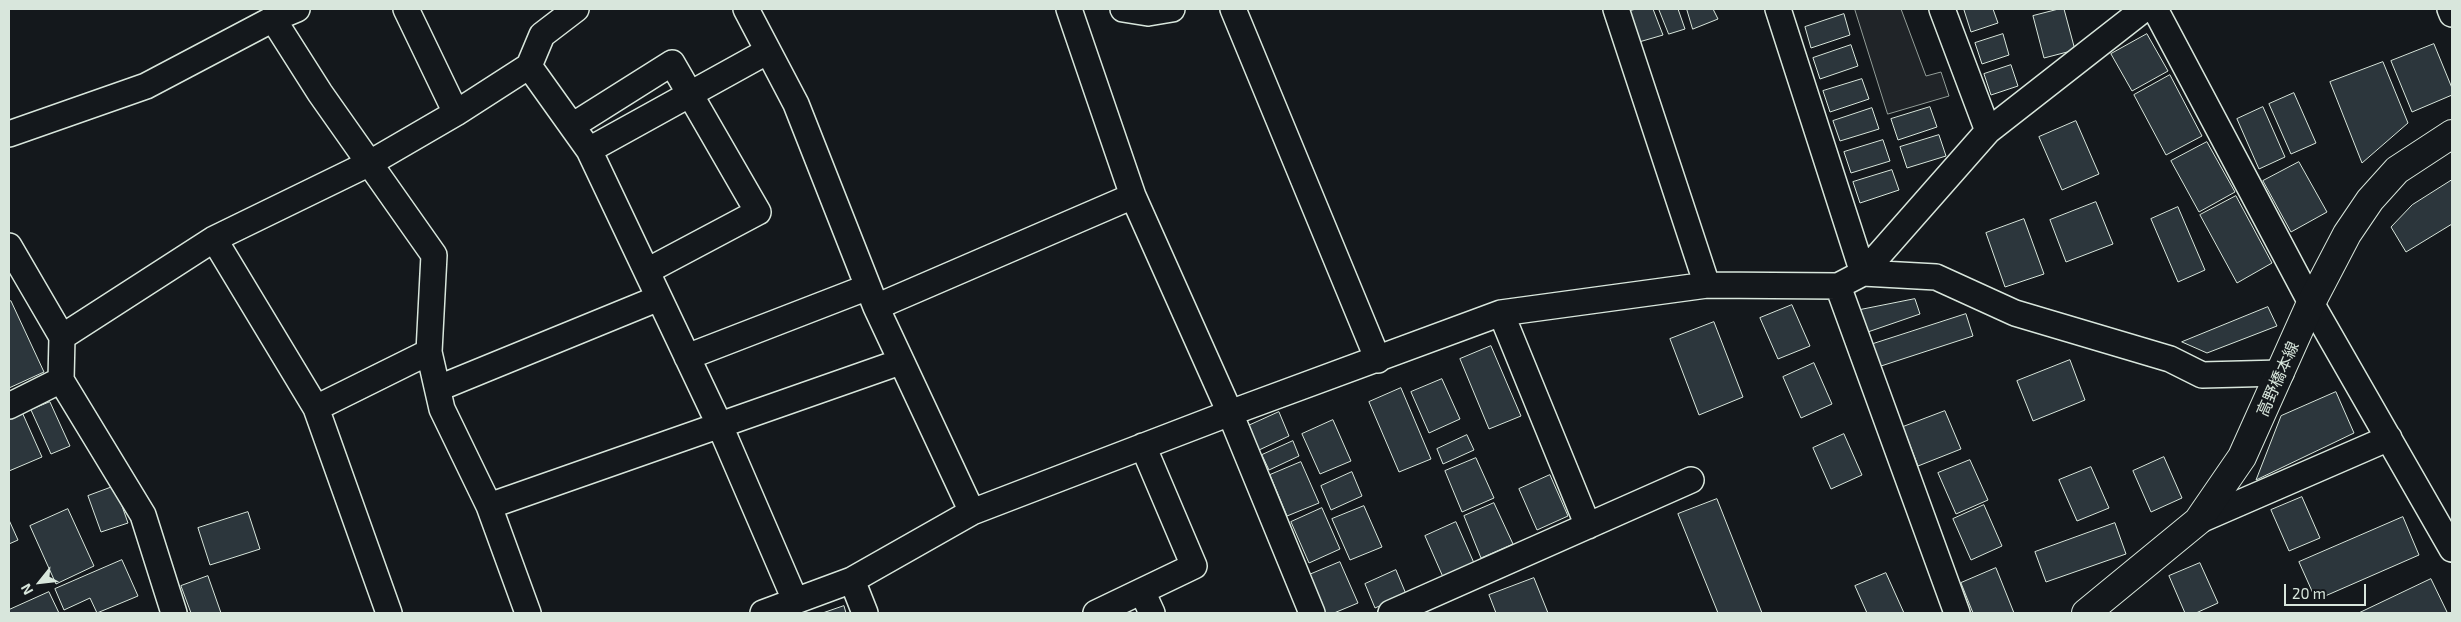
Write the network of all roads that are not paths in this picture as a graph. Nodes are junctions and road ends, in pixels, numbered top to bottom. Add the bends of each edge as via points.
1 (297, 9) edge
2 (406, 9) edge
3 (576, 9) edge
4 (746, 9) edge
5 (1069, 9) edge
6 (1123, 9) edge
7 (1172, 9) edge
8 (1233, 9) edge
9 (1616, 9) edge
10 (1778, 9) edge
11 (1942, 9) edge
12 (2144, 9) edge
13 (2155, 9) edge
14 (2450, 9) edge
15 (2452, 14) edge
16 (273, 19) junction
17 (768, 51) junction
18 (529, 66) junction
19 (691, 94) junction
20 (456, 113) junction
21 (572, 126) junction
22 (1988, 132) junction
23 (9, 134) edge
24 (2452, 134) edge
25 (589, 150) junction
26 (370, 162) junction
27 (1133, 196) junction
28 (214, 239) junction
29 (9, 246) edge
30 (647, 271) junction
31 (1863, 272) junction
32 (1707, 285) junction
33 (1838, 286) junction
34 (872, 297) junction
35 (659, 298) junction
36 (2311, 303) junction
37 (1501, 313) junction
38 (62, 336) junction
39 (429, 352) junction
40 (687, 357) junction
41 (1378, 360) junction
42 (900, 362) junction
43 (2281, 373) junction
44 (61, 380) junction
45 (439, 388) junction
46 (9, 406) edge
47 (316, 408) junction
48 (1230, 413) junction
49 (720, 426) junction
50 (2389, 438) junction
51 (1143, 446) junction
52 (1691, 480) dead end
53 (489, 506) junction
54 (972, 512) junction
55 (2198, 521) junction
56 (1588, 526) junction
57 (2452, 549) edge
58 (852, 580) junction
59 (795, 600) junction
60 (1147, 602) edge
61 (174, 613) edge
62 (389, 613) edge
63 (528, 613) edge
64 (763, 613) edge
65 (865, 613) edge
66 (1096, 613) edge
67 (1312, 613) edge
68 (1391, 613) edge
69 (1957, 613) edge
70 (2086, 613) edge

1 - 16 street
2 - 20 street
3 - 18 street via 542,35
4 - 17 street
5 - 27 street
6 - 7 street via 1148,13
8 - 41 street
9 - 32 street
10 - 31 street
11 - 22 street
12 - 22 street
13 - 36 street
14 - 15 street
16 - 23 street via 146,86
16 - 26 street via 320,93
17 - 19 street
17 - 34 street via 796,104
18 - 20 street
18 - 21 street
19 - 21 street via 672,63
19 - 25 street
19 - 30 street via 758,212
20 - 26 street
21 - 25 street
22 - 31 street
24 - 36 main road, 高野橋本線 via 2396,170 2370,200 2347,234
25 - 30 street
26 - 28 street
26 - 39 street via 434,255
27 - 34 street
27 - 48 street
28 - 38 street
28 - 47 street
29 - 38 street
30 - 35 street
31 - 33 street
31 - 43 street via 1936,277 2014,313 2170,358 2202,375
32 - 33 street
32 - 37 street
33 - 69 street
34 - 40 street
34 - 42 street
35 - 40 street
35 - 45 street
36 - 43 main road, 高野橋本線
36 - 50 street
37 - 41 street
37 - 56 street
38 - 44 street
39 - 45 street
39 - 47 street
40 - 49 street
41 - 48 street
42 - 49 street
42 - 54 street
43 - 55 main road, 高野橋本線 via 2242,457
44 - 46 street
44 - 61 street via 144,515
45 - 53 street via 442,409
47 - 62 street
48 - 51 street
48 - 67 street
49 - 53 street
49 - 59 street
50 - 55 street
50 - 57 street
51 - 54 street
51 - 60 street via 1194,566
52 - 56 street
53 - 63 street
54 - 58 street
55 - 70 main road, 高野橋本線
56 - 68 street
58 - 59 street
58 - 65 street
59 - 64 street
60 - 66 street

